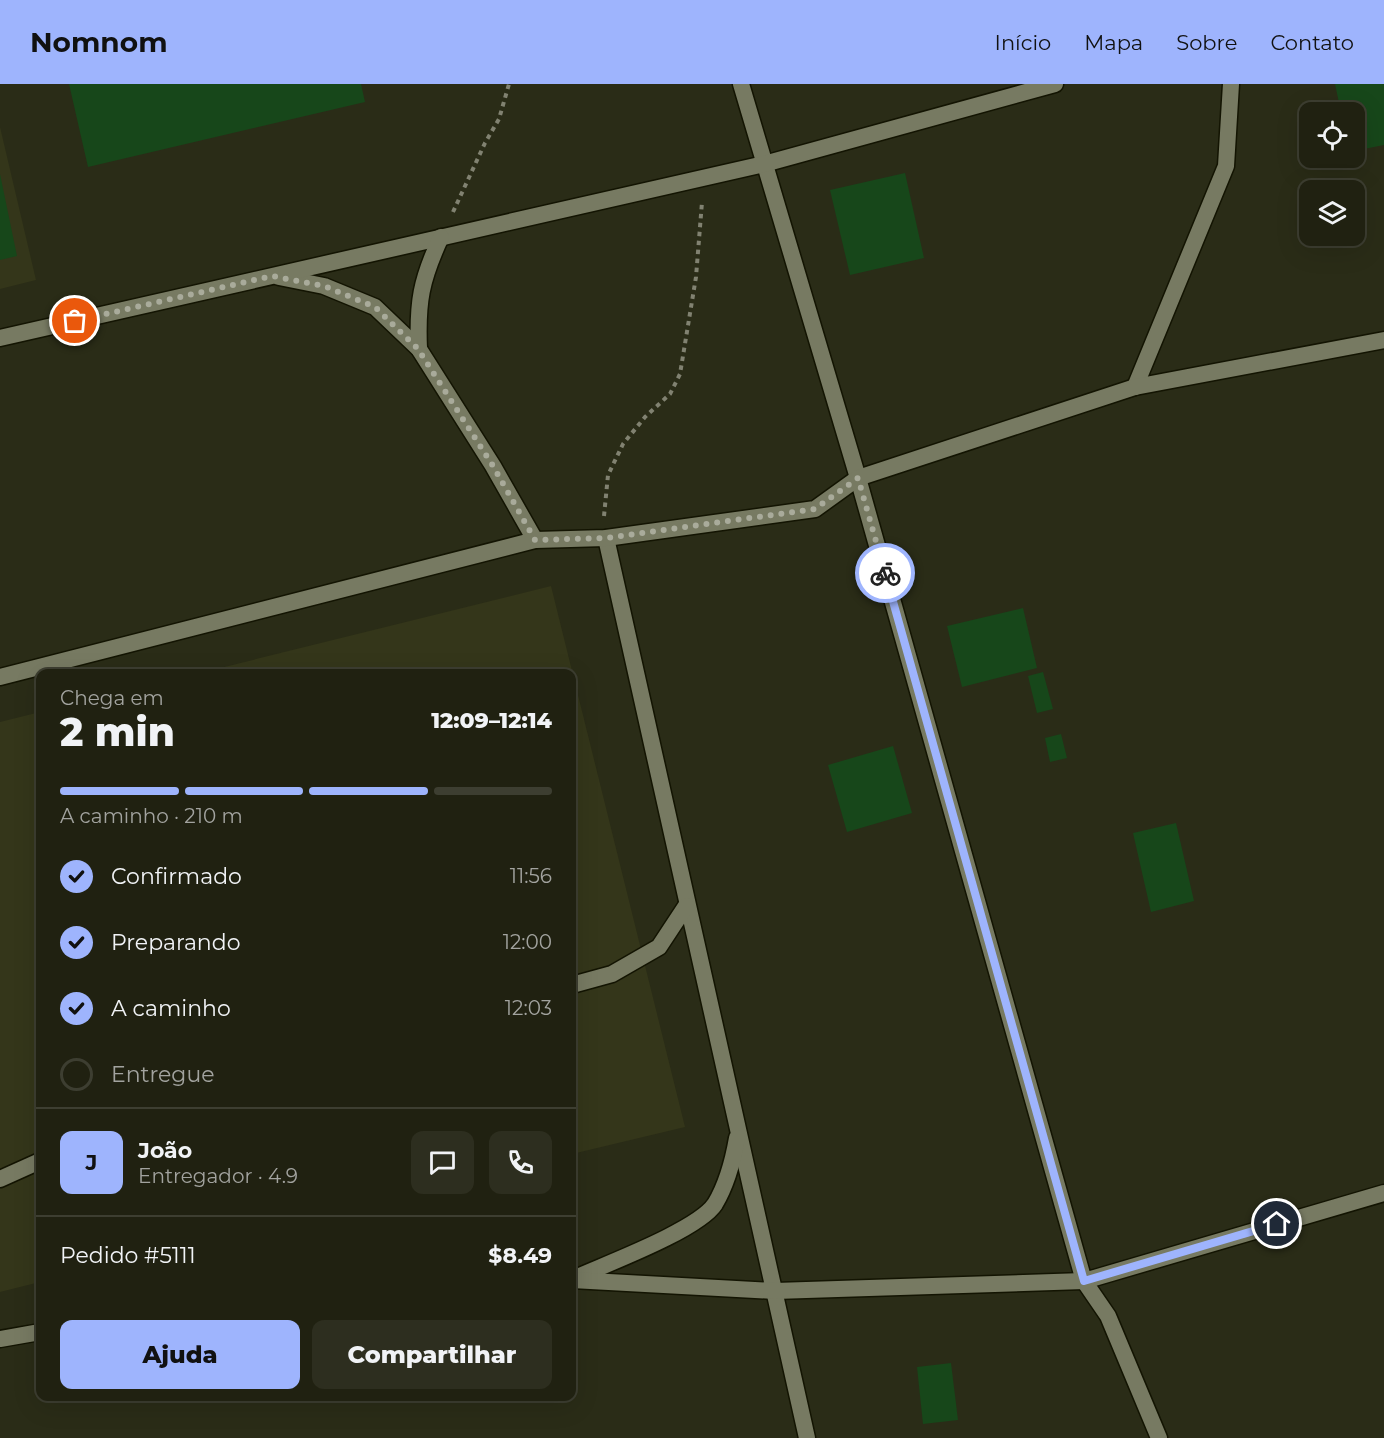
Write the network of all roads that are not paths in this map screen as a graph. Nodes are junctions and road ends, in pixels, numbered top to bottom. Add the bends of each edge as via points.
1 (741, 84) edge
2 (1055, 84) edge
3 (1231, 84) edge
4 (764, 164) junction
5 (441, 237) junction
6 (272, 276) junction
7 (0, 338) edge
8 (1384, 340) edge
9 (418, 349) junction
10 (1135, 387) junction
11 (858, 478) junction
12 (606, 538) junction
13 (535, 540) junction
14 (0, 677) edge
15 (686, 906) junction
16 (576, 984) edge
17 (738, 1132) junction
18 (36, 1163) edge
19 (0, 1179) edge
20 (1384, 1193) edge
21 (576, 1278) edge
22 (576, 1280) edge
23 (1084, 1281) junction
24 (775, 1291) junction
25 (36, 1333) edge
26 (0, 1339) edge
27 (807, 1438) edge
28 (1159, 1438) edge

1 - 4 street
2 - 4 street
3 - 10 street via 1227,166
4 - 5 street
4 - 11 street
5 - 6 street
5 - 9 street via 424,273 417,310
6 - 7 street
6 - 9 street via 324,286 375,307
8 - 10 street
9 - 13 street
10 - 11 street
11 - 12 street via 815,509
11 - 23 street
12 - 13 street
12 - 15 street
13 - 14 street
15 - 16 street via 659,947 612,974
15 - 17 street
17 - 21 street via 731,1167 714,1206 672,1236
17 - 24 street
18 - 19 street
20 - 23 street
22 - 24 street
23 - 24 street
23 - 28 street via 1108,1316
24 - 27 street
25 - 26 street

